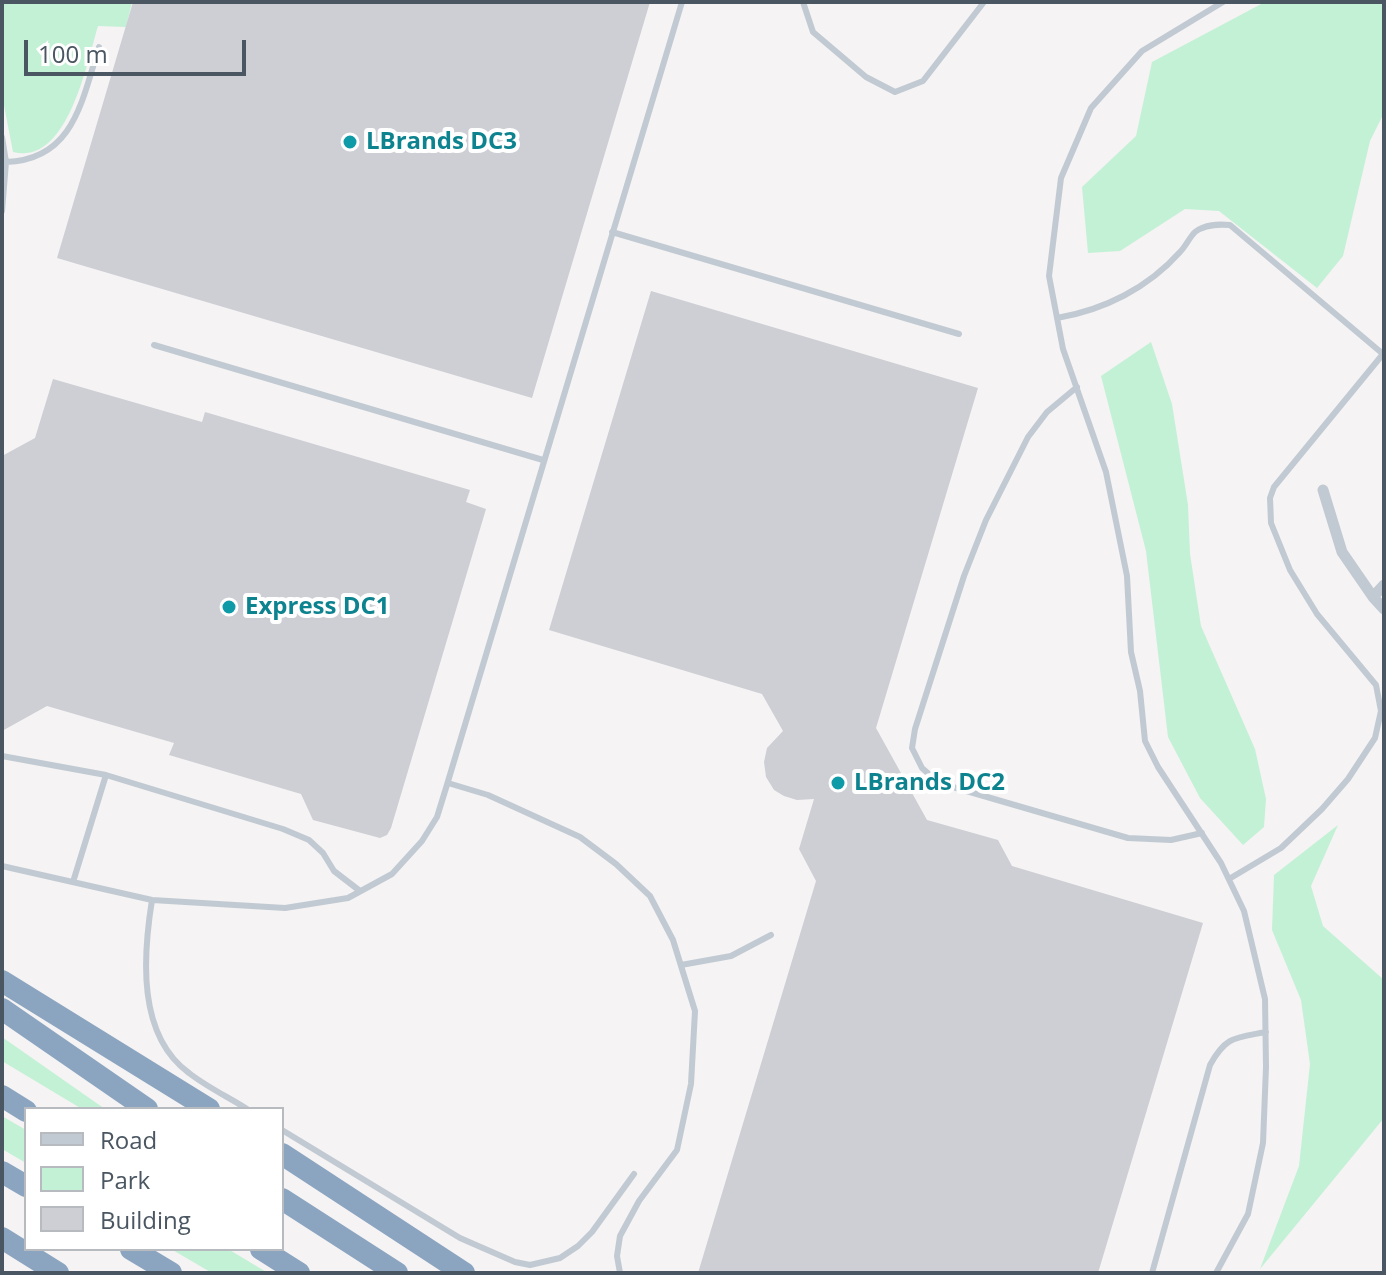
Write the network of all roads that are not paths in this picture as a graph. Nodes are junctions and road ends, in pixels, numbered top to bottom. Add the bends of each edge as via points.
1 (682, 2) edge
2 (803, 2) edge
3 (984, 2) edge
4 (1223, 2) edge
5 (99, 47) dead end
6 (2, 137) edge
7 (6, 162) junction
8 (2, 211) edge
9 (612, 232) junction
10 (1057, 318) junction
11 (959, 334) dead end
12 (154, 345) dead end
13 (1077, 387) junction
14 (543, 460) junction
15 (1323, 490) dead end
16 (1384, 585) edge
17 (1373, 597) junction
18 (1384, 609) edge
19 (2, 756) edge
20 (106, 775) junction
21 (448, 783) junction
22 (1202, 833) junction
23 (2, 866) edge
24 (1229, 879) junction
25 (73, 882) junction
26 (360, 891) junction
27 (152, 900) junction
28 (771, 935) dead end
29 (681, 965) junction
30 (2, 981) edge
31 (2, 1009) edge
32 (1266, 1032) junction
33 (2, 1096) edge
34 (144, 1107) edge
35 (206, 1107) edge
36 (244, 1107) edge
37 (24, 1110) edge
38 (284, 1131) edge
39 (284, 1155) edge
40 (2, 1172) edge
41 (634, 1174) dead end
42 (24, 1185) edge
43 (284, 1200) edge
44 (2, 1238) edge
45 (134, 1251) edge
46 (264, 1251) edge
47 (58, 1273) edge
48 (171, 1273) edge
49 (299, 1273) edge
50 (397, 1273) edge
51 (464, 1273) edge
52 (620, 1273) edge
53 (1152, 1273) edge
54 (1216, 1273) edge

1 - 9 lane
2 - 3 lane via 813,32 866,77 895,92 923,81
4 - 10 lane via 1142,51 1091,108 1061,178 1049,276
5 - 7 lane via 75,121 60,141 42,155
6 - 7 lane
7 - 8 lane
9 - 11 lane
9 - 14 lane
10 - 13 lane
10 - 24 lane via 1114,302 1155,275 1196,231 1230,225 1383,354 1270,498 1271,523 1290,570 1317,614 1376,685 1381,711 1375,738 1322,809 1281,848
12 - 14 lane
13 - 22 lane via 1106,472 1127,576 1131,652 1145,741
13 - 22 lane via 1028,437 986,520 912,748 922,768 939,783 1113,834 1171,840
14 - 21 lane
15 - 17 street via 1342,552
16 - 17 street
17 - 18 street
19 - 20 lane
20 - 25 lane
20 - 26 lane via 309,840 334,871
21 - 26 lane via 422,841 392,874
21 - 29 lane via 488,795 580,837 616,864 650,896
22 - 24 lane
23 - 25 lane
24 - 32 lane via 1244,911 1265,999
25 - 27 lane
26 - 27 lane via 348,898 285,908
27 - 36 lane via 146,979 154,1024 168,1053 187,1073
28 - 29 lane via 731,956
29 - 52 lane via 695,1011 691,1084 677,1150 620,1236
30 - 35 highway
31 - 34 highway
32 - 53 lane via 1235,1038 1220,1047 1210,1065
32 - 54 lane via 1263,1143 1248,1214
33 - 37 highway
38 - 41 lane via 460,1238 530,1265 560,1258 578,1246
39 - 51 highway
40 - 42 highway
43 - 50 highway
44 - 47 highway
45 - 48 highway
46 - 49 highway

